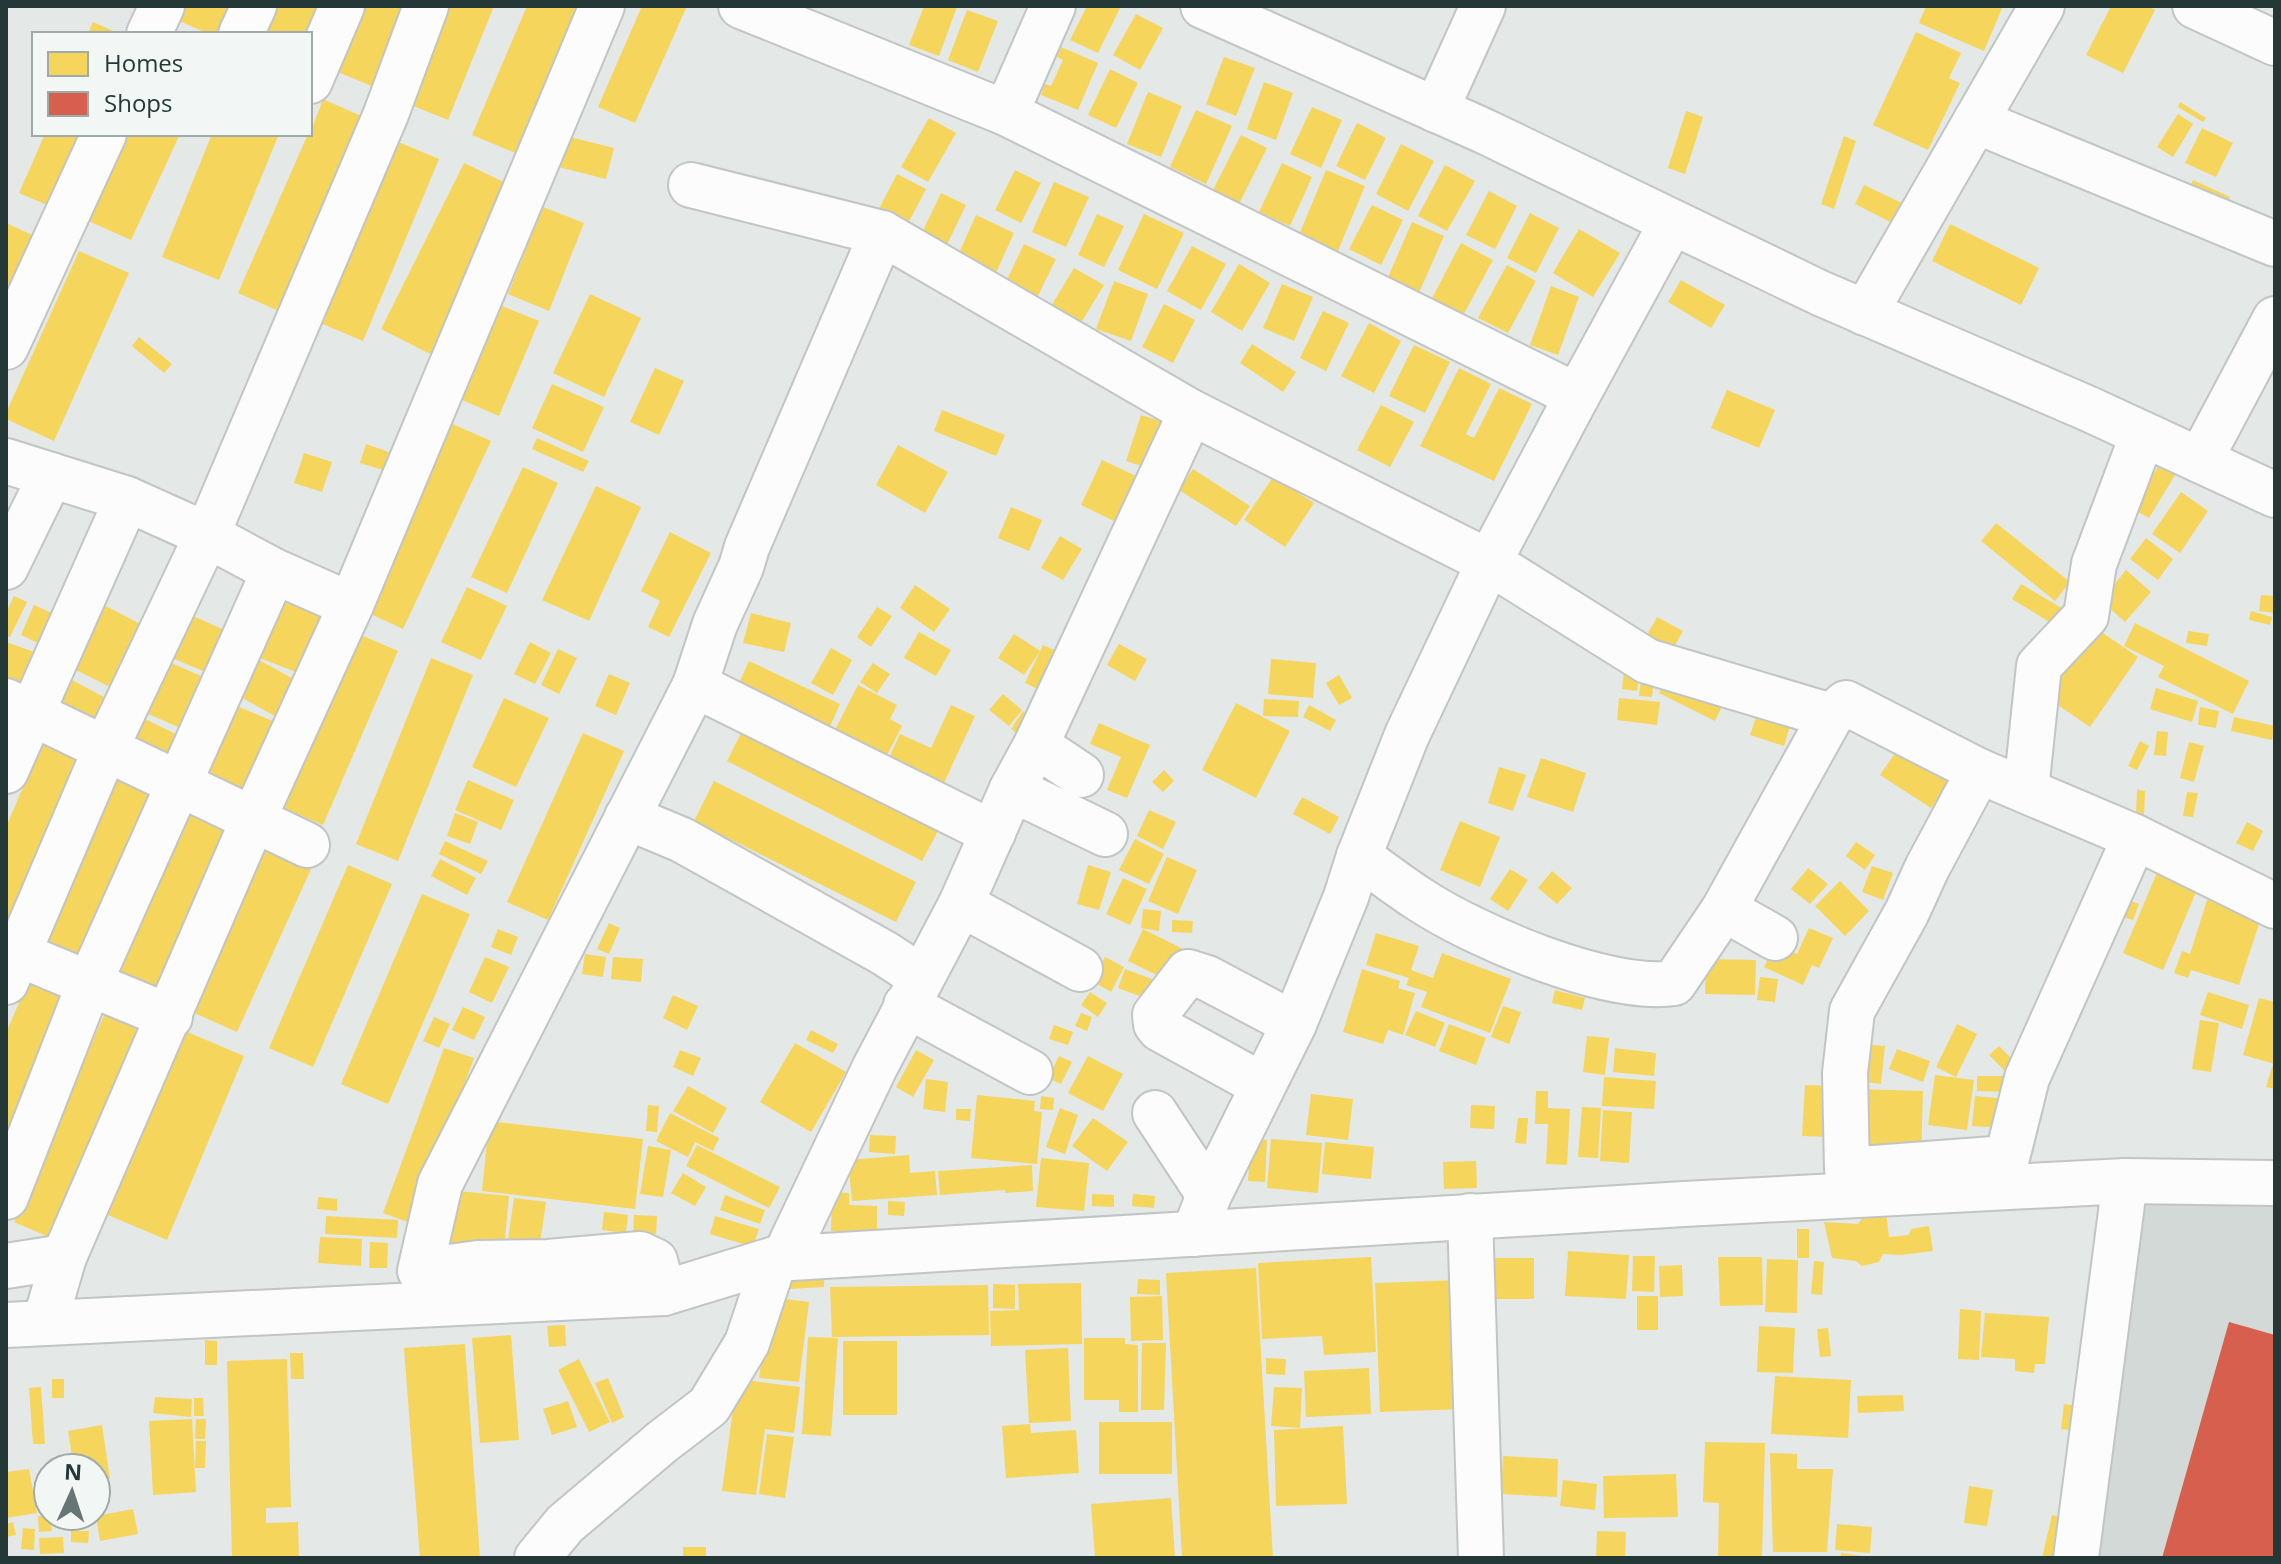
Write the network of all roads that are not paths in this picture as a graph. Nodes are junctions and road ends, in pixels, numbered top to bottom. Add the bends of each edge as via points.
1 (162, 6) edge
2 (254, 6) edge
3 (342, 6) edge
4 (426, 6) edge
5 (602, 6) edge
6 (741, 6) edge
7 (1053, 6) edge
8 (1203, 6) edge
9 (1483, 6) edge
10 (2042, 6) edge
11 (2195, 6) edge
12 (150, 32) edge
13 (242, 32) edge
14 (2275, 43) edge
15 (312, 76) edge
16 (1436, 110) junction
17 (1006, 113) junction
18 (1976, 121) junction
19 (103, 136) edge
20 (691, 185) dead end
21 (1672, 222) junction
22 (882, 233) junction
23 (2275, 244) edge
24 (1865, 313) junction
25 (2275, 319) edge
26 (6, 347) edge
27 (1577, 396) junction
28 (1191, 412) junction
29 (2143, 434) junction
30 (2200, 460) junction
31 (6, 461) edge
32 (51, 475) junction
33 (2275, 495) edge
34 (127, 499) junction
35 (207, 535) junction
36 (1489, 562) junction
37 (6, 567) edge
38 (274, 571) junction
39 (351, 605) junction
40 (695, 685) junction
41 (19, 708) edge
42 (1831, 716) junction
43 (1036, 745) junction
44 (105, 750) junction
45 (6, 771) edge
46 (1979, 771) junction
47 (1081, 775) dead end
48 (179, 785) junction
49 (1012, 789) junction
50 (2026, 790) junction
51 (627, 817) junction
52 (253, 820) junction
53 (993, 833) junction
54 (1105, 834) dead end
55 (2135, 837) junction
56 (307, 845) dead end
57 (1359, 856) junction
58 (961, 904) junction
59 (2275, 906) edge
60 (1724, 909) junction
61 (1775, 938) dead end
62 (10, 962) edge
63 (1080, 969) dead end
64 (90, 982) junction
65 (913, 991) junction
66 (170, 1017) junction
67 (1294, 1024) junction
68 (1030, 1072) dead end
69 (1262, 1085) junction
70 (1155, 1113) dead end
71 (2125, 1181) junction
72 (2275, 1183) edge
73 (8, 1184) edge
74 (1202, 1214) junction
75 (1470, 1216) junction
76 (64, 1257) junction
77 (780, 1259) junction
78 (6, 1266) edge
79 (664, 1293) junction
80 (26, 1323) edge
81 (537, 1558) edge
82 (1481, 1558) edge
83 (2076, 1558) edge

1 - 12 street
2 - 13 street
3 - 15 street
4 - 35 street via 380,129
5 - 39 street
6 - 17 street
7 - 17 street
8 - 16 street
9 - 16 street
10 - 18 street
11 - 14 street
16 - 21 street
17 - 27 street
18 - 23 street
18 - 24 street
19 - 26 street
20 - 22 street
21 - 24 street
21 - 27 street
22 - 28 street
22 - 40 street via 715,624
24 - 29 street
25 - 30 street
27 - 36 street
28 - 36 street
28 - 43 street
29 - 30 street
29 - 50 street via 2094,564 2086,616 2039,666
30 - 33 street
31 - 32 street
32 - 34 street
32 - 37 street
34 - 35 street
34 - 41 street
35 - 38 street
35 - 44 street
36 - 42 street via 1647,661
36 - 57 street via 1407,735
38 - 39 street
38 - 48 street
39 - 52 street
40 - 51 street
40 - 53 street
41 - 44 street
41 - 45 street
42 - 46 street via 1846,703
42 - 60 street
43 - 47 street
43 - 49 street
44 - 48 street
44 - 62 street
46 - 50 street
46 - 55 street via 1852,1011 1845,1073 1847,1170 2007,1158 2027,1078
48 - 52 street
48 - 64 street
49 - 53 street
49 - 54 street
50 - 55 street
51 - 65 street via 682,840 884,953
51 - 79 street via 440,1184 420,1271 640,1254 655,1261
52 - 56 street
52 - 66 street
53 - 58 street
55 - 59 street
57 - 60 street via 1422,901 1490,937 1619,981 1674,983
57 - 67 street
58 - 63 street
58 - 65 street
60 - 61 street
62 - 64 street
64 - 66 street
64 - 73 street
65 - 68 street
65 - 77 street
66 - 76 street
67 - 69 street
67 - 69 street via 1188,972 1155,1015 1160,1029
69 - 74 street
70 - 74 street
71 - 72 street
71 - 75 street
71 - 83 street
74 - 75 street
74 - 77 street
75 - 82 street
76 - 78 street
76 - 80 street
77 - 79 street
77 - 81 street via 747,1343 709,1406 565,1524
79 - 80 street

